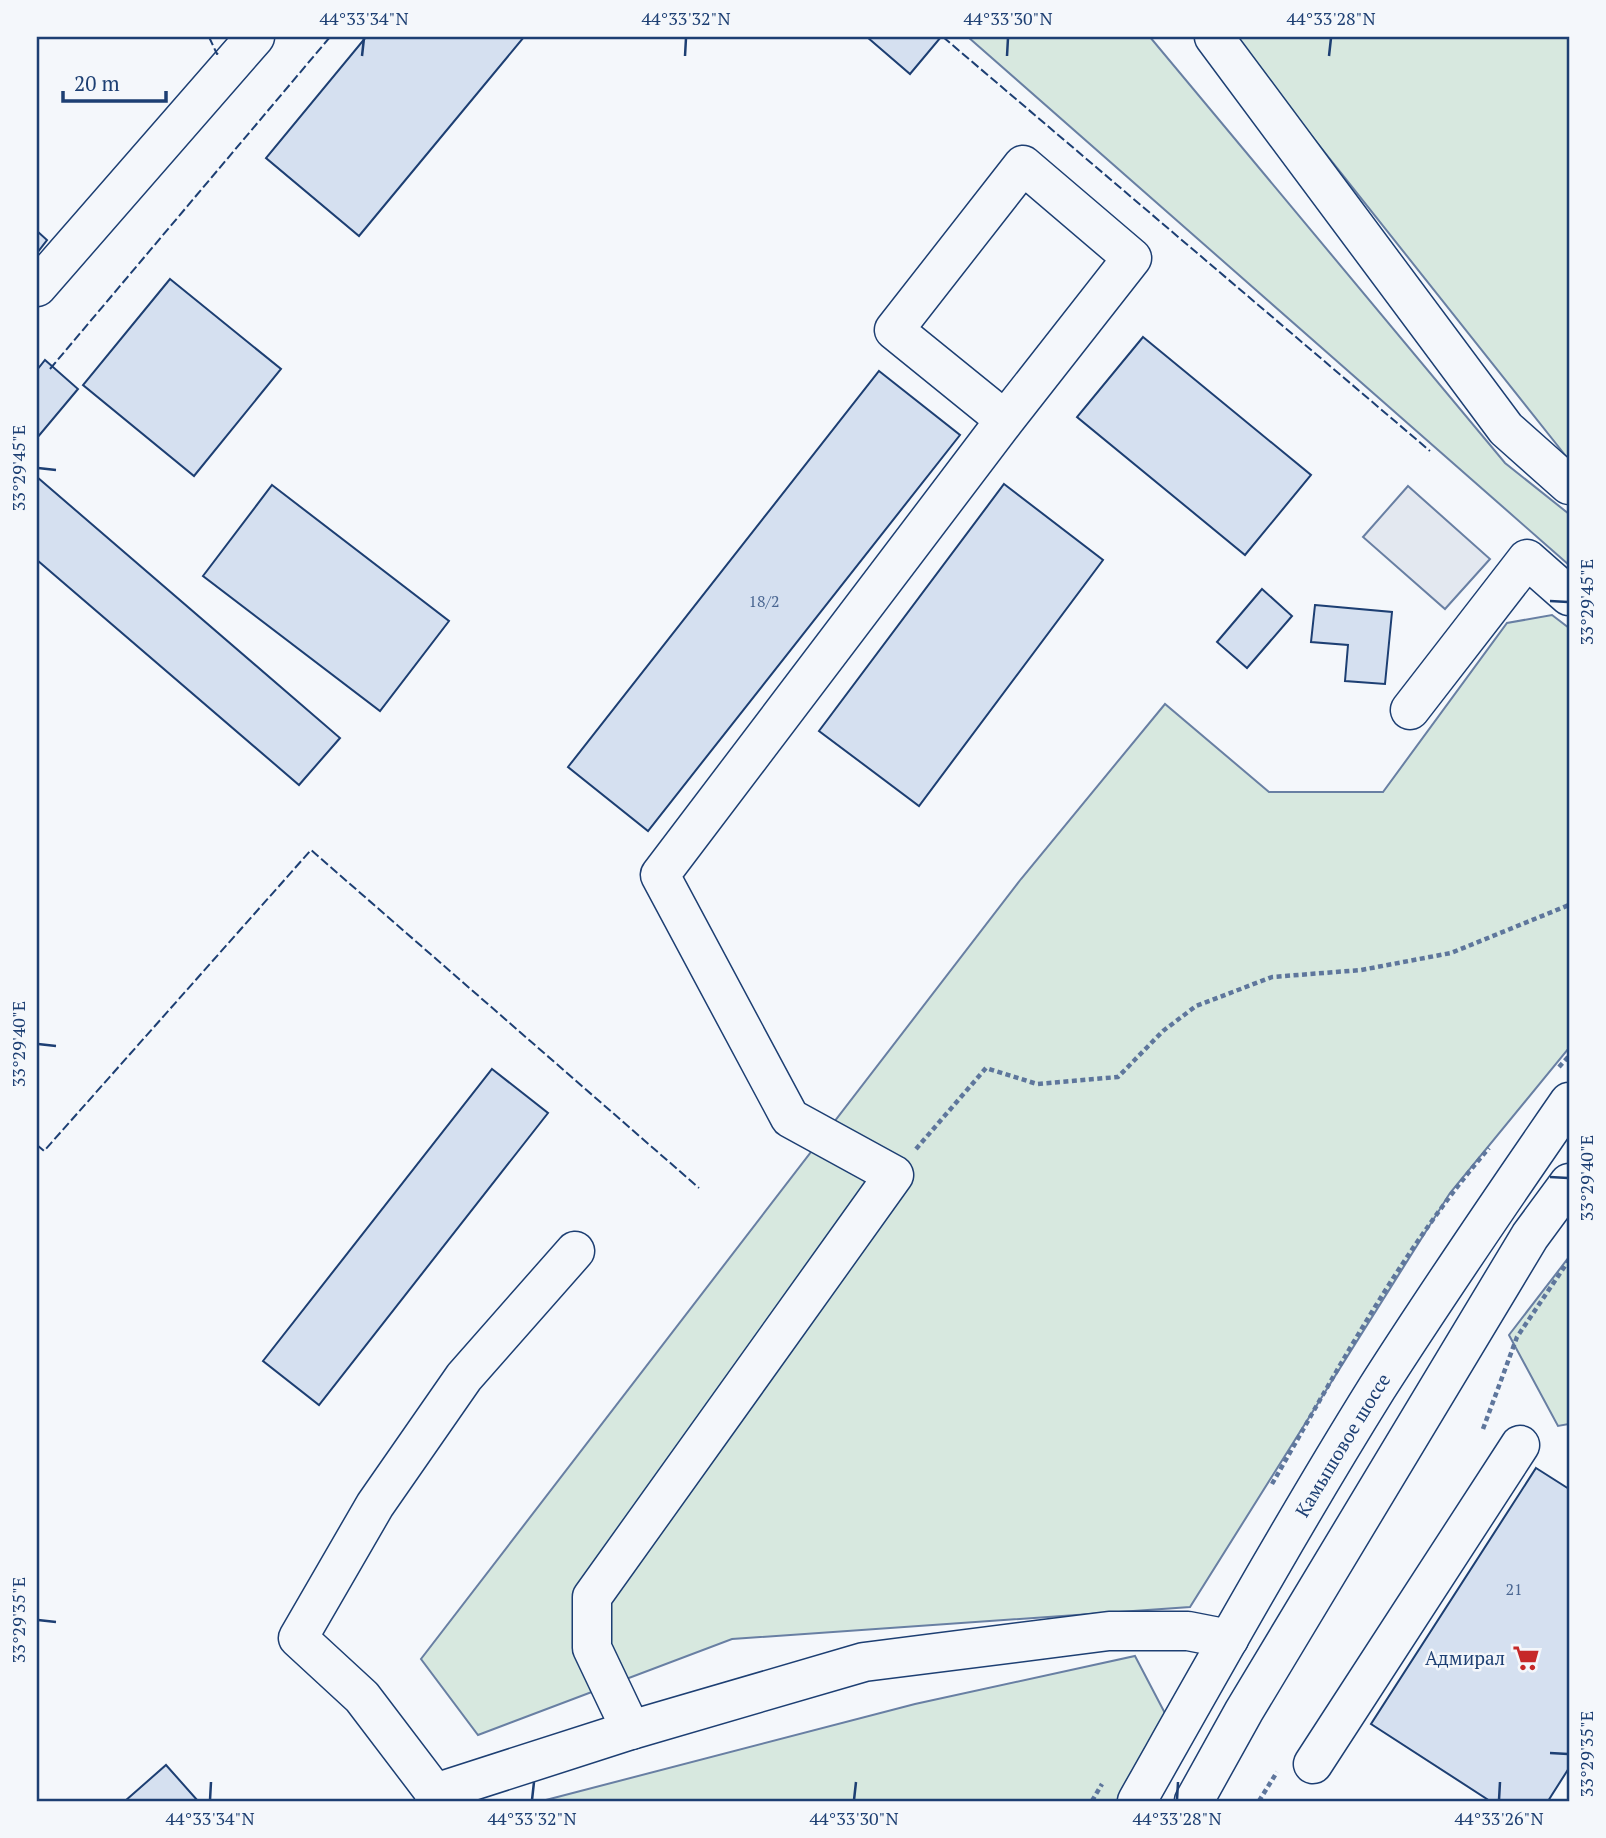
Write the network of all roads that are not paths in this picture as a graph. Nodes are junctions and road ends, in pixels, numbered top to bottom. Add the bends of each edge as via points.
1 (254, 37) edge
2 (1214, 37) edge
3 (37, 287) edge
4 (1005, 420) junction
5 (1569, 485) edge
6 (1569, 596) edge
7 (1410, 710) dead end
8 (1569, 1102) edge
9 (1569, 1182) edge
10 (575, 1251) dead end
11 (1520, 1445) dead end
12 (1229, 1639) junction
13 (631, 1730) junction
14 (1313, 1764) dead end
15 (435, 1797) edge
16 (1137, 1801) edge
17 (1194, 1801) edge

1 - 3 main road
2 - 5 main road via 1506,429
4 - 4 main road via 1132,258 1023,165 894,330
4 - 13 main road via 660,875 790,1118 894,1175 592,1597 592,1648
6 - 7 main road via 1527,559
8 - 12 main road, Камышовое шоссе via 1377,1389
9 - 17 main road via 1530,1236
10 - 15 main road via 464,1377 375,1505 298,1638 362,1697
11 - 14 main road
12 - 13 main road via 1188,1631 1110,1631 864,1662
12 - 16 main road, Камышовое шоссе
13 - 15 main road

